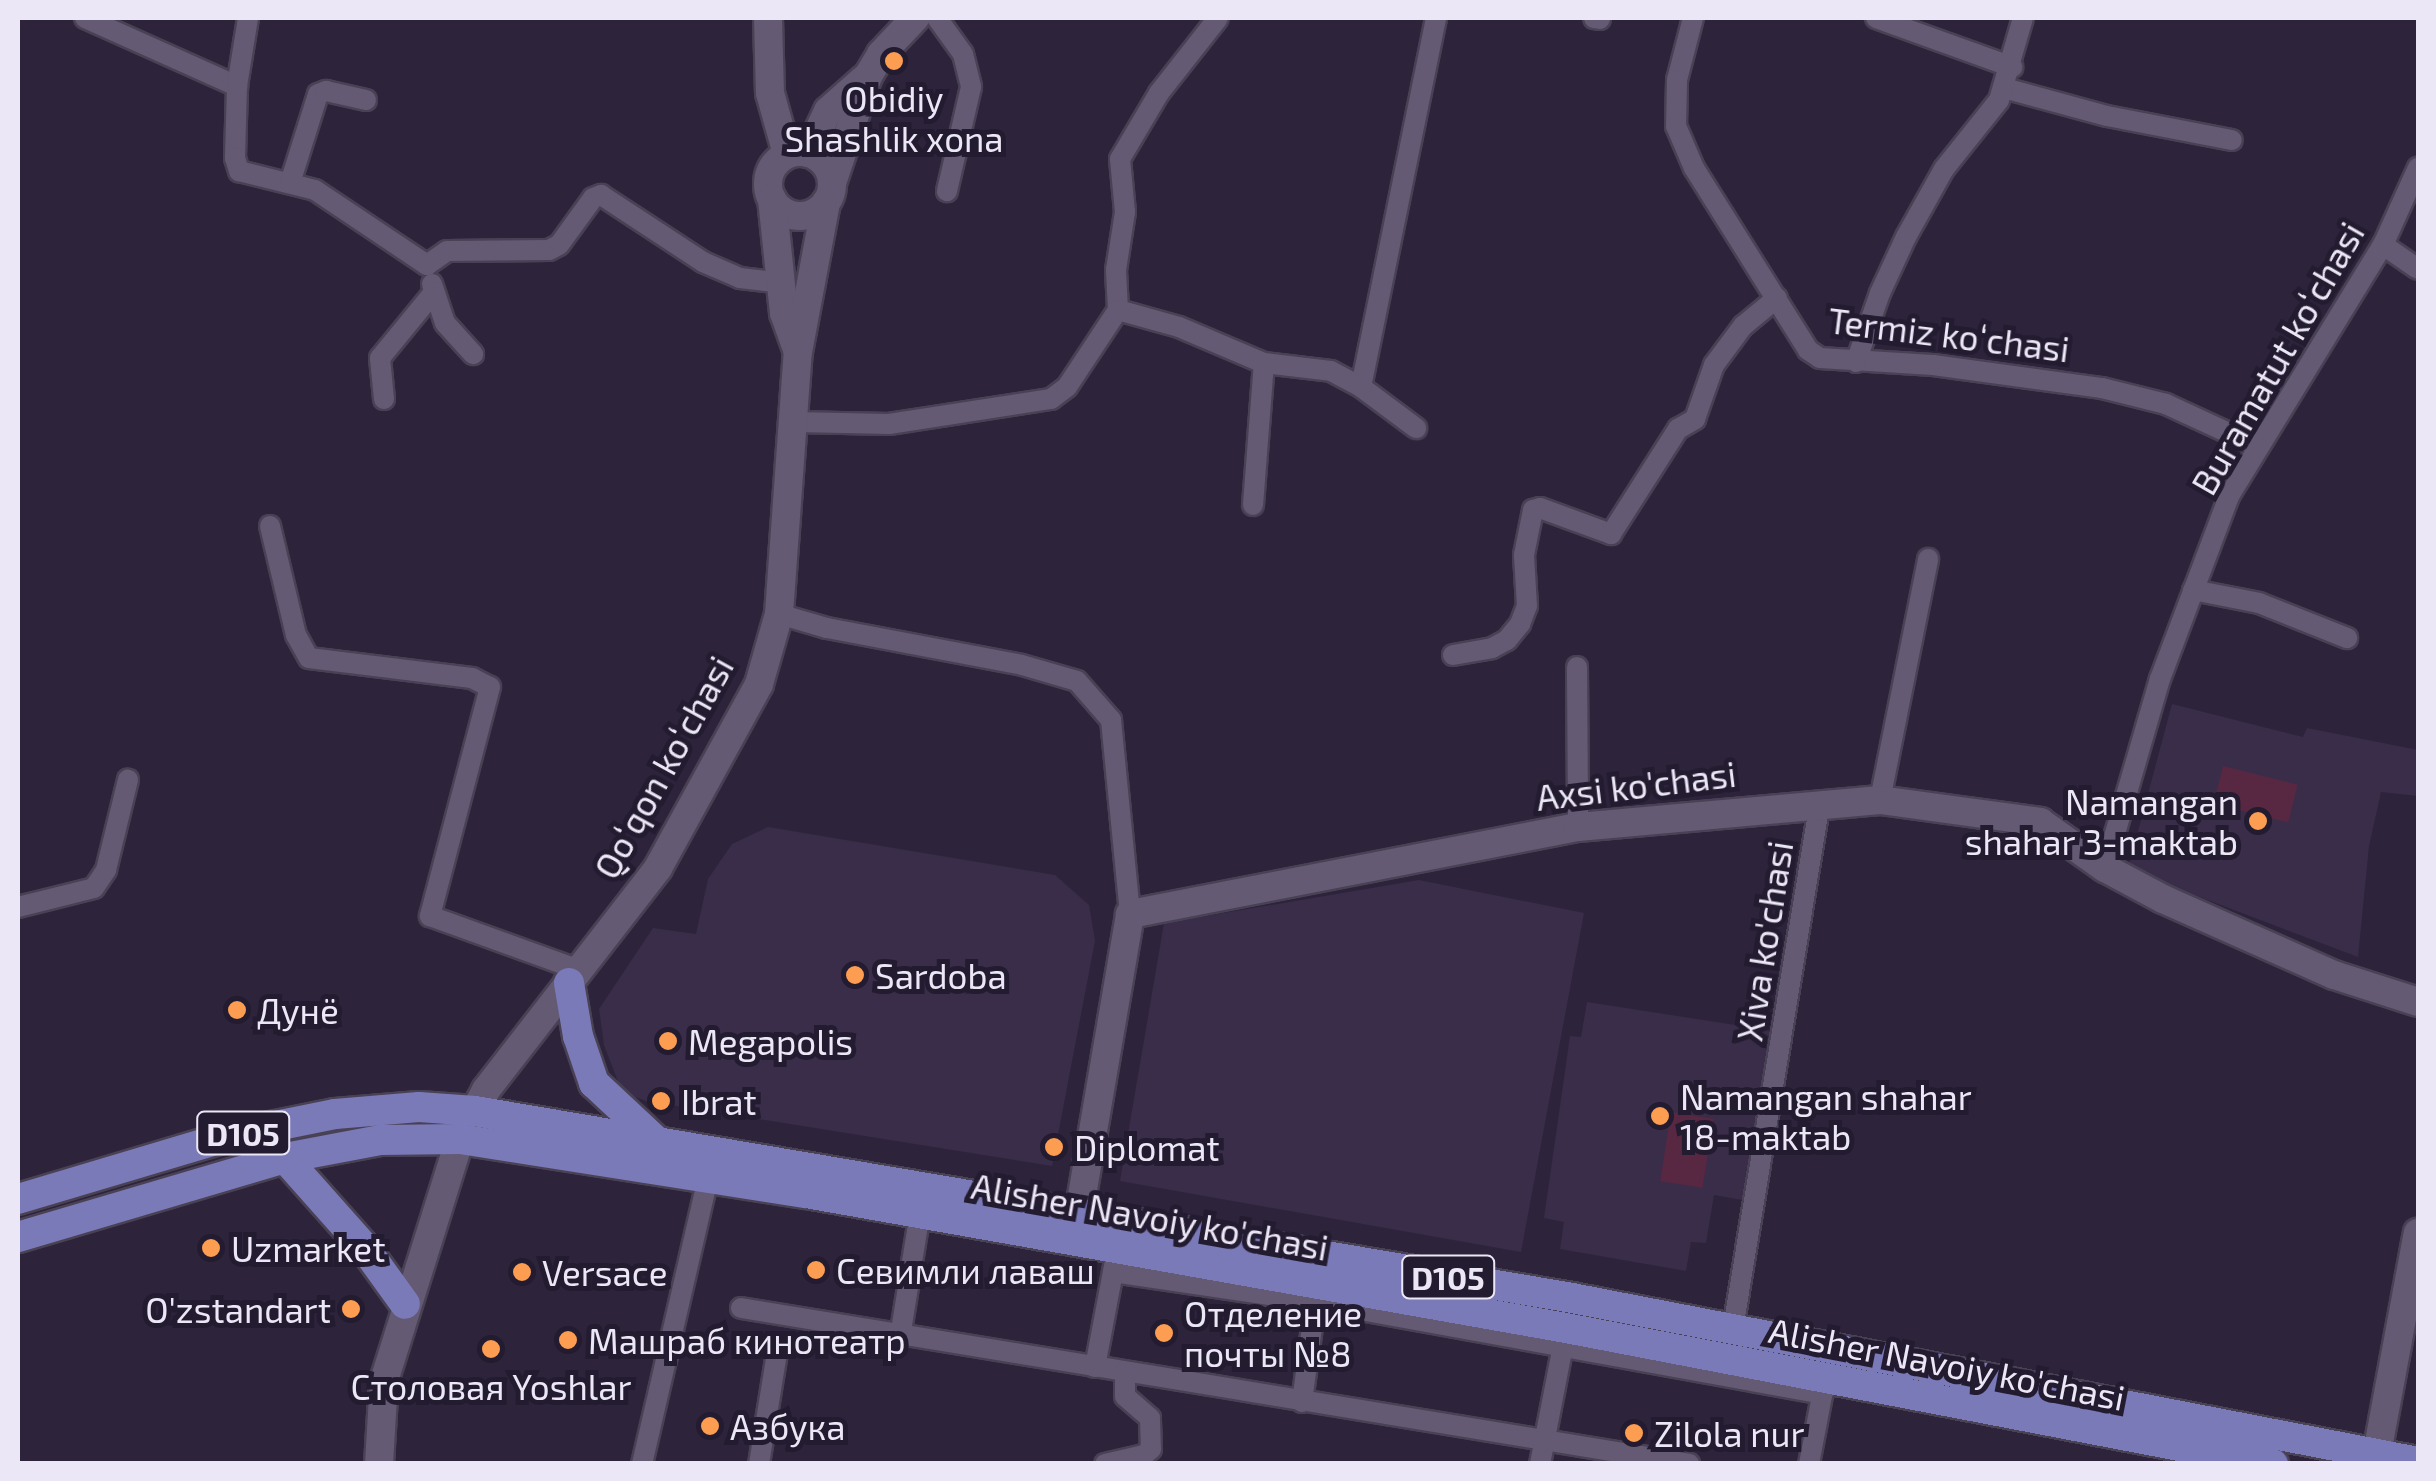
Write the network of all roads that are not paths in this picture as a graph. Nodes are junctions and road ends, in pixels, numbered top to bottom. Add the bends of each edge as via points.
1 (86, 18) edge
2 (248, 18) edge
3 (768, 18) edge
4 (915, 18) edge
5 (937, 18) edge
6 (1218, 18) edge
7 (1436, 18) edge
8 (1693, 18) edge
9 (1876, 18) edge
10 (2023, 18) edge
11 (2012, 67) junction
12 (868, 76) junction
13 (237, 86) junction
14 (2004, 88) junction
15 (770, 93) junction
16 (366, 100) dead end
17 (828, 111) junction
18 (2232, 140) dead end
19 (798, 153) junction
20 (2418, 168) edge
21 (290, 183) junction
22 (946, 191) dead end
23 (829, 193) junction
24 (772, 199) junction
25 (2383, 245) junction
26 (427, 265) junction
27 (2418, 269) edge
28 (782, 283) junction
29 (434, 292) junction
30 (1777, 298) junction
31 (1118, 310) junction
32 (798, 352) junction
33 (473, 354) dead end
34 (1856, 362) junction
35 (1264, 364) junction
36 (1361, 387) junction
37 (384, 399) dead end
38 (796, 422) junction
39 (1416, 428) dead end
40 (2259, 447) junction
41 (1252, 504) dead end
42 (270, 526) dead end
43 (1928, 559) dead end
44 (2193, 590) junction
45 (779, 614) junction
46 (2346, 638) dead end
47 (1453, 655) dead end
48 (1577, 667) dead end
49 (128, 780) dead end
50 (1880, 800) junction
51 (1820, 802) junction
52 (1578, 827) junction
53 (2105, 868) junction
54 (18, 907) edge
55 (1130, 914) junction
56 (574, 976) junction
57 (2418, 1002) edge
58 (475, 1111) junction
59 (460, 1139) junction
60 (656, 1141) junction
61 (286, 1158) junction
62 (708, 1178) junction
63 (18, 1199) edge
64 (920, 1213) junction
65 (1079, 1214) junction
66 (2418, 1233) edge
67 (18, 1237) edge
68 (1115, 1260) junction
69 (1317, 1293) junction
70 (405, 1304) junction
71 (741, 1308) dead end
72 (1733, 1328) junction
73 (901, 1332) junction
74 (1564, 1338) junction
75 (777, 1353) dead end
76 (1095, 1367) junction
77 (1125, 1372) junction
78 (1824, 1386) junction
79 (1302, 1402) junction
80 (1545, 1439) junction
81 (2376, 1459) edge
82 (2418, 1462) edge
83 (378, 1464) edge
84 (642, 1464) edge
85 (759, 1464) edge
86 (1105, 1464) edge
87 (1540, 1464) edge
88 (1690, 1464) edge
89 (1809, 1464) edge
90 (2273, 1464) edge

1 - 13 street
2 - 13 street
3 - 15 street
4 - 12 street, Qoʻqon koʻchasi
5 - 22 street via 963,54 971,86
6 - 31 street via 1159,93 1120,159
7 - 36 street
8 - 30 street, Termiz koʻchasi via 1677,80 1676,126 1694,168
9 - 11 street
10 - 11 street
11 - 14 street
12 - 17 street, Qoʻqon koʻchasi
12 - 23 street, Qoʻqon koʻchasi
13 - 21 street via 239,171
14 - 18 street
14 - 34 street via 1944,169 1906,238
15 - 17 street via 802,114
15 - 19 street
16 - 21 street via 318,94
17 - 19 street, Qoʻqon koʻchasi
19 - 23 street via 826,164
19 - 24 street via 772,168
20 - 25 street, Buramatut koʻchasi
21 - 26 street via 315,190
23 - 24 street via 798,216
23 - 32 street, Qoʻqon koʻchasi
24 - 28 street, Qoʻqon koʻchasi
25 - 27 street
25 - 40 street, Buramatut koʻchasi
26 - 28 street via 447,250 549,250 601,194 704,262 740,278
26 - 29 street
28 - 32 street, Qoʻqon koʻchasi
29 - 33 street via 445,323
29 - 37 street via 380,358
30 - 34 street, Termiz koʻchasi via 1808,350
30 - 47 street via 1743,326 1714,365 1695,419 1678,429 1611,534 1533,510 1520,624 1492,648
31 - 35 street via 1179,327
31 - 38 street via 1068,387 1051,399 889,424
32 - 38 street, Qoʻqon koʻchasi
34 - 40 street, Termiz koʻchasi via 1933,365 2102,388 2183,411
35 - 36 street via 1331,371
35 - 41 street
36 - 39 street
38 - 45 street, Qoʻqon koʻchasi
40 - 44 street, Buramatut koʻchasi via 2230,496
42 - 56 street via 296,635 309,658 472,678 490,687 430,916
43 - 50 street
44 - 46 street via 2258,603
44 - 53 street, Buramatut koʻchasi
45 - 55 street via 1078,681 1111,720
45 - 56 street, Qoʻqon koʻchasi via 759,684 666,852
48 - 52 street
49 - 54 street via 106,870 94,888
50 - 51 street, Axsi ko'chasi
50 - 53 street, Axsi ko'chasi via 2040,822
51 - 52 street, Axsi ko'chasi
51 - 72 street, Xiva ko'chasi
52 - 55 street, Axsi ko'chasi
53 - 57 street, Axsi ko'chasi via 2303,962
55 - 65 street
56 - 58 street, Qoʻqon koʻchasi
56 - 60 main road via 578,1036 594,1082
58 - 59 street, Qoʻqon koʻchasi
58 - 60 main road, Alisher Navoiy ko'chasi / D105
58 - 63 main road, D105 via 335,1114 236,1134
59 - 61 main road, Alisher Navoiy ko'chasi / D105 via 380,1140
59 - 62 main road, Alisher Navoiy ko'chasi / D105
59 - 70 street, Qoʻqon koʻchasi
60 - 65 main road, Alisher Navoiy ko'chasi / D105
61 - 67 main road, Alisher Navoiy ko'chasi / D105
61 - 70 main road
62 - 64 main road, Alisher Navoiy ko'chasi / D105
62 - 84 street
64 - 68 main road, Alisher Navoiy ko'chasi / D105
64 - 73 street
65 - 72 main road, Alisher Navoiy ko'chasi / D105
66 - 81 street
68 - 69 main road, Alisher Navoiy ko'chasi / D105
68 - 76 street
69 - 74 main road, Alisher Navoiy ko'chasi / D105
69 - 79 street
70 - 83 street, Qoʻqon koʻchasi via 378,1407
71 - 73 street
72 - 81 main road, Alisher Navoiy ko'chasi / D105
73 - 76 street
74 - 78 main road, Alisher Navoiy ko'chasi / D105
74 - 80 street
75 - 85 street
76 - 77 street
77 - 79 street
77 - 86 street via 1125,1396 1150,1418 1150,1449
78 - 89 street
78 - 90 main road, Alisher Navoiy ko'chasi / D105
79 - 80 street
80 - 87 street
80 - 88 street
81 - 82 main road, Alisher Navoiy ko'chasi / D105

